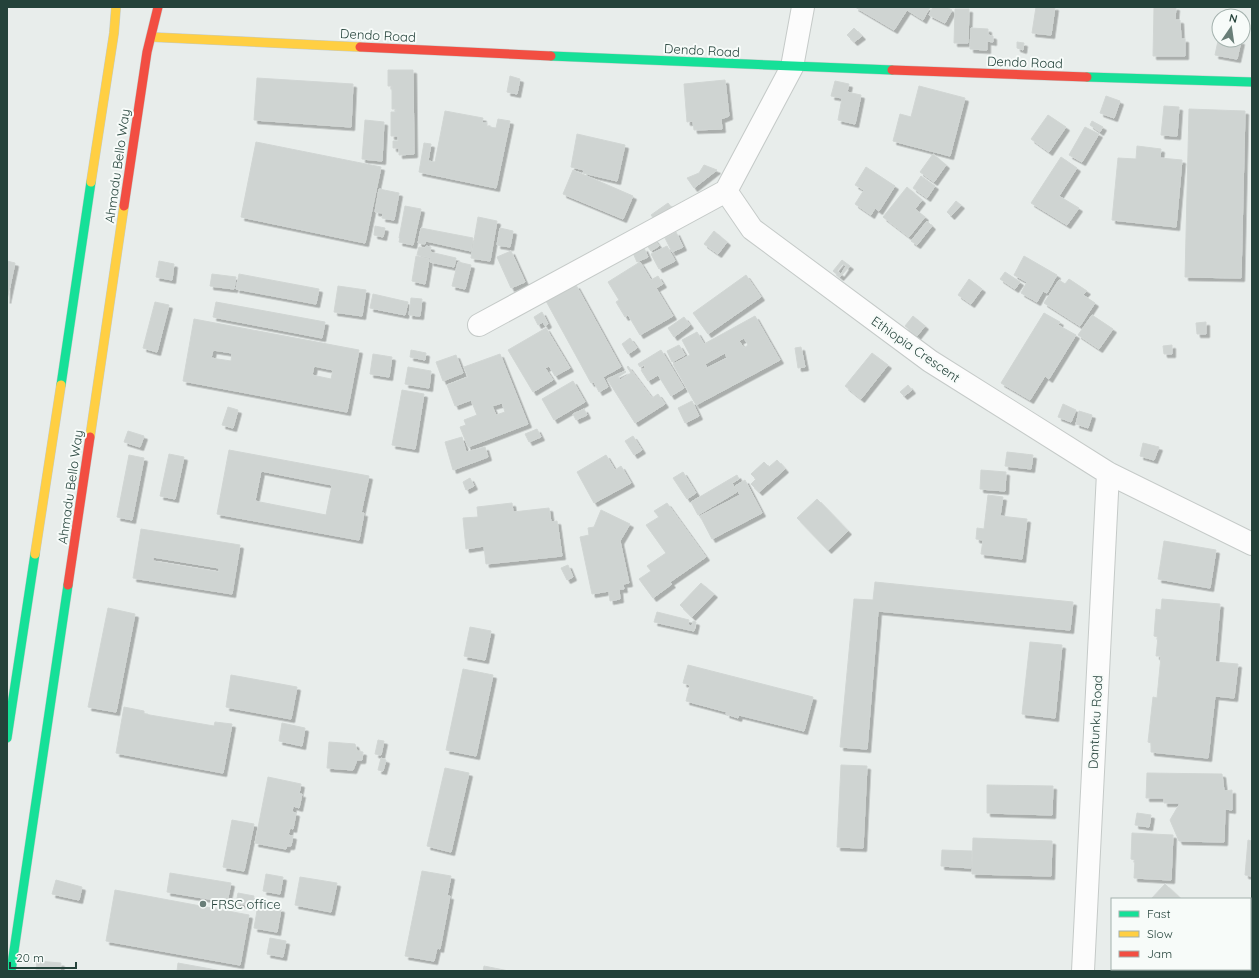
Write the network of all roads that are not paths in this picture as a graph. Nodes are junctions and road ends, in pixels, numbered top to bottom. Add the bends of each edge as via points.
1 (116, 7) edge
2 (158, 7) edge
3 (803, 7) edge
4 (151, 37) junction
5 (792, 67) junction
6 (1252, 82) edge
7 (726, 191) junction
8 (479, 325) dead end
9 (1108, 474) junction
10 (1252, 544) edge
11 (7, 738) edge
12 (11, 971) edge
13 (1083, 971) edge

1 - 11 main road, Ahmadu Bello Way
2 - 4 main road, Ahmadu Bello Way
3 - 5 street
4 - 5 main road, Dendo Road
4 - 12 main road, Ahmadu Bello Way
5 - 6 main road, Dendo Road
5 - 7 street
7 - 8 street
7 - 9 street, Ethiopia Crescent via 752,229 924,357
9 - 10 street, Ethiopia Crescent
9 - 13 street, Dantunku Road

